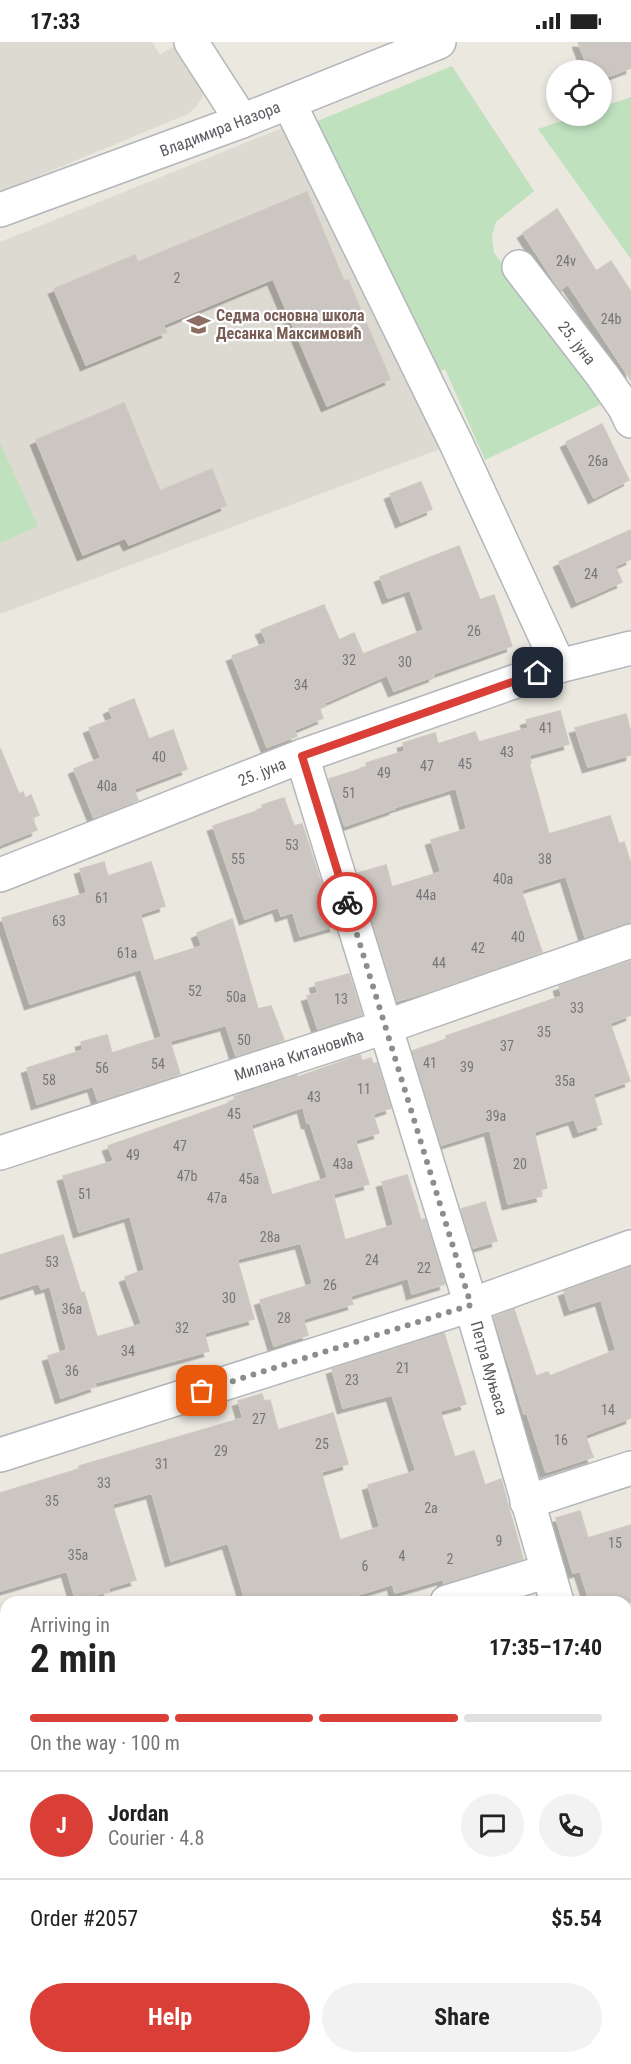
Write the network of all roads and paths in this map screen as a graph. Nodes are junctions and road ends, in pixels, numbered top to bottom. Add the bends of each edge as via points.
1 (191, 42) edge
2 (439, 42) edge
3 (289, 103) junction
4 (242, 121) junction
5 (0, 210) edge
6 (519, 267) dead end
7 (631, 421) edge
8 (631, 648) edge
9 (559, 666) junction
10 (302, 756) junction
11 (0, 875) edge
12 (631, 941) edge
13 (384, 1027) junction
14 (0, 1153) edge
15 (631, 1247) edge
16 (471, 1305) junction
17 (0, 1455) edge
18 (631, 1468) edge
19 (527, 1502) junction
20 (553, 1587) edge
21 (489, 1596) edge

1 - 4 street
2 - 3 street, Владимира Назора
3 - 4 street, Владимира Назора
3 - 9 street via 456,443
4 - 5 street, Владимира Назора
6 - 7 street, 25. јуна via 602,375
8 - 9 street, 25. јуна
9 - 10 street, 25. јуна
10 - 11 street, 25. јуна
10 - 13 street, Петра Муњаса
12 - 13 street, Милана Китановића
13 - 14 street, Милана Китановића
13 - 16 street, Петра Муњаса
15 - 16 street
16 - 17 street
16 - 19 street, Петра Муњаса
18 - 19 street
19 - 20 street, Петра Муњаса
20 - 21 street

